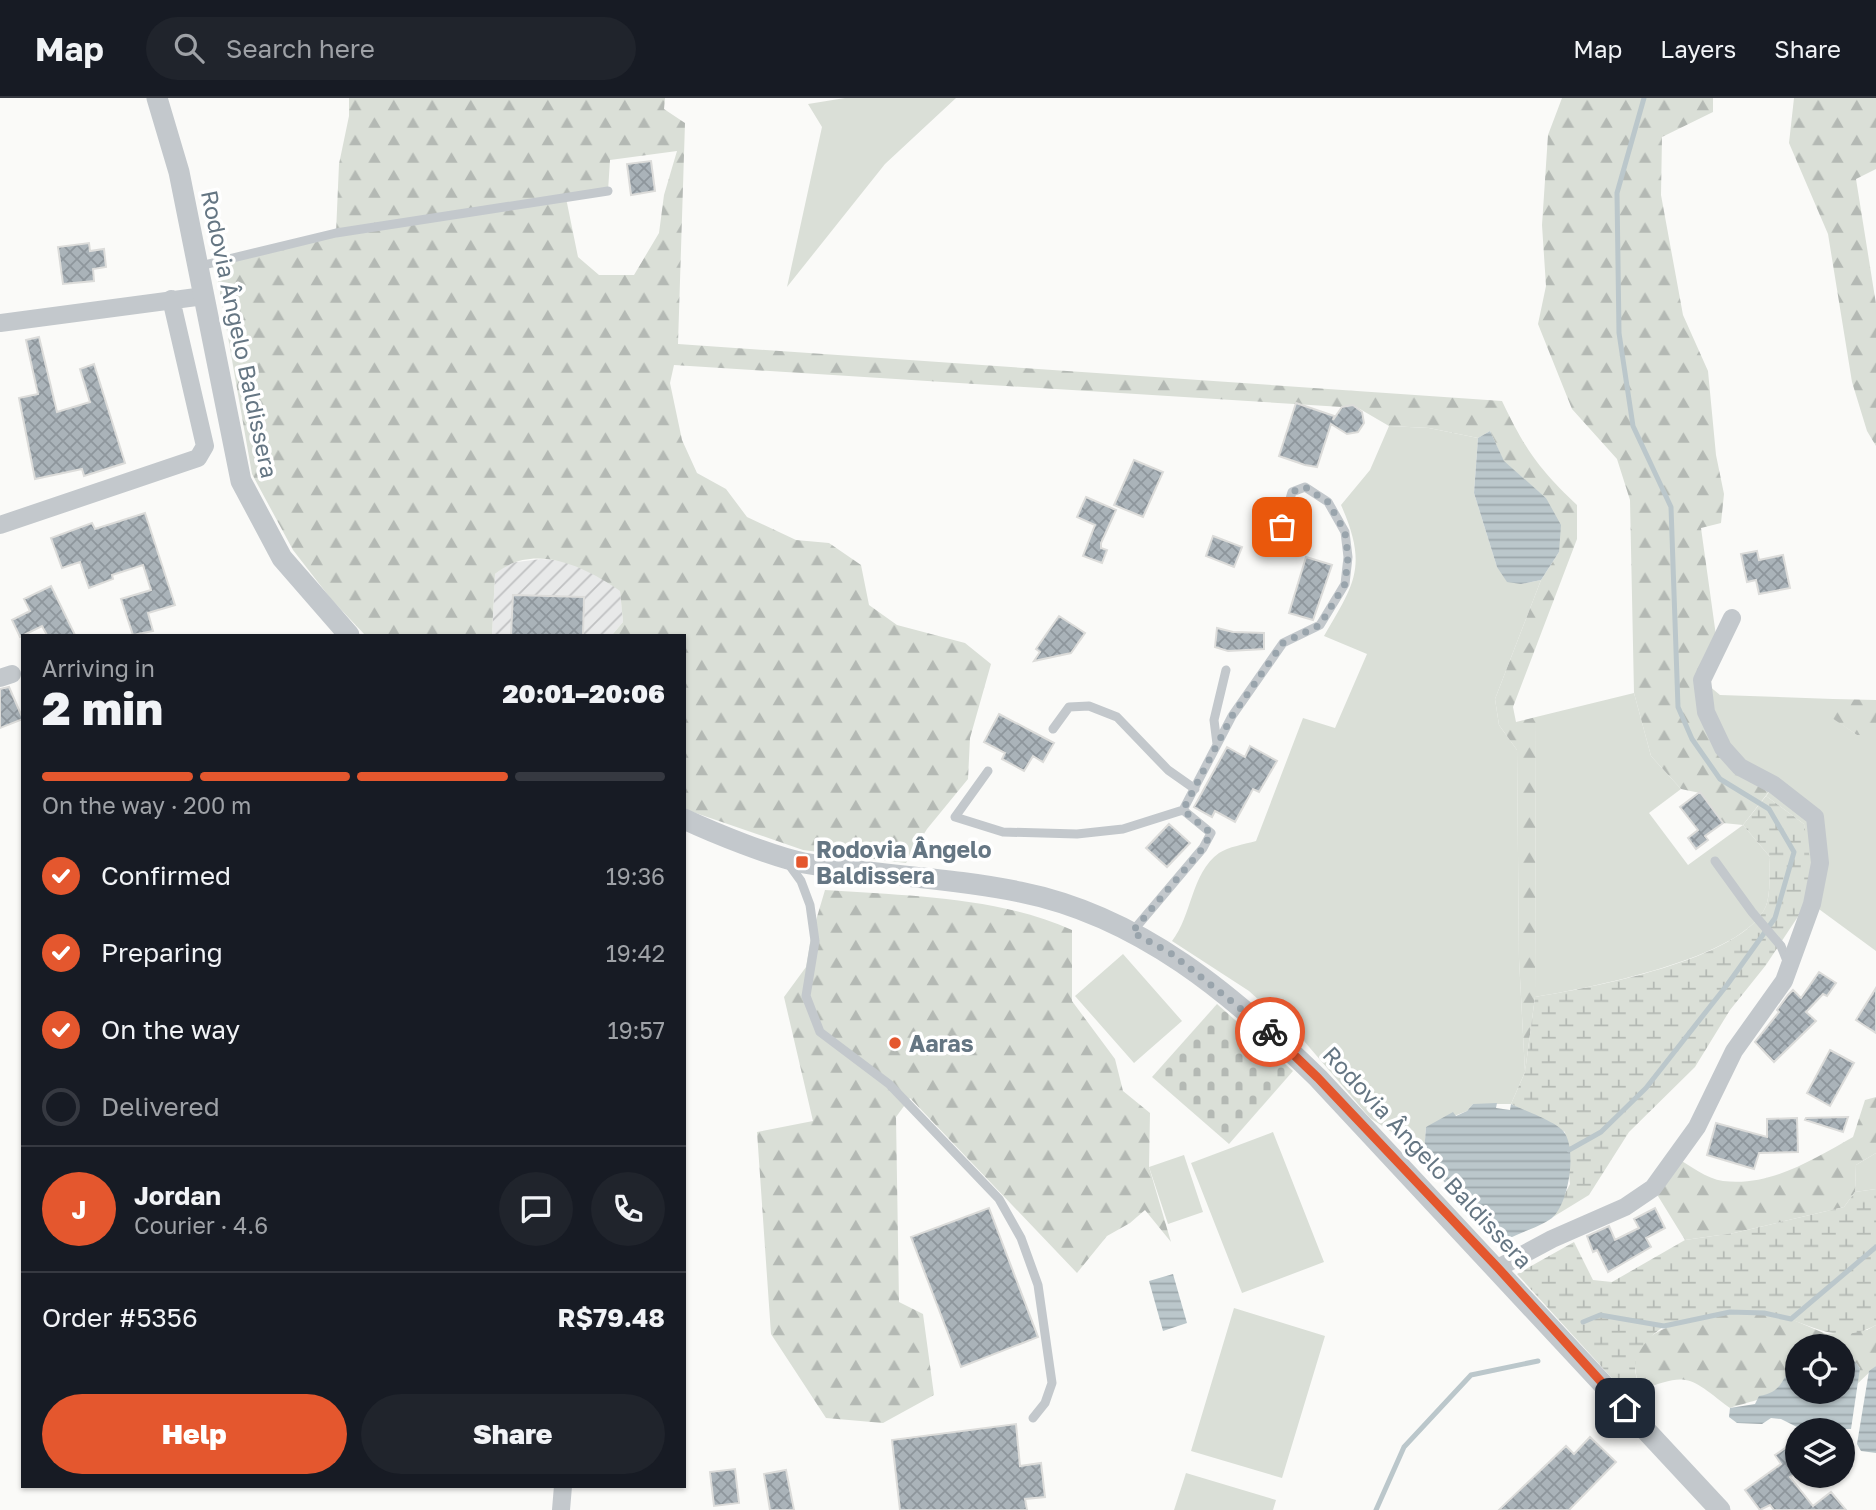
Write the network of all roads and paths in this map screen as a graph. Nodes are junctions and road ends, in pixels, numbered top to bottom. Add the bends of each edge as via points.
1 (157, 98) edge
2 (608, 191) dead end
3 (198, 266) junction
4 (204, 296) junction
5 (171, 299) junction
6 (0, 323) edge
7 (1258, 519) dead end
8 (0, 525) edge
9 (1732, 618) dead end
10 (348, 634) edge
11 (1226, 670) dead end
12 (1053, 729) dead end
13 (1218, 745) junction
14 (988, 771) dead end
15 (1195, 789) junction
16 (1183, 810) junction
17 (686, 820) edge
18 (783, 855) junction
19 (1715, 861) dead end
20 (1132, 932) junction
21 (1789, 967) junction
22 (1498, 1268) junction
23 (1032, 1418) dead end
24 (563, 1488) edge
25 (561, 1510) edge
26 (1720, 1510) edge

1 - 3 street, Rodovia Ângelo Baldissera via 179,172
2 - 3 lane via 336,233
3 - 4 street, Rodovia Ângelo Baldissera
4 - 5 street
4 - 10 street, Rodovia Ângelo Baldissera via 241,481 282,558
5 - 6 street
5 - 8 street via 205,446 198,458
7 - 13 lane via 1282,527 1292,492 1305,487 1328,502 1345,532 1345,584 1320,625 1283,643 1232,716
9 - 21 street via 1702,680 1706,712 1723,748 1740,767 1774,785 1815,817 1820,863 1812,904
11 - 13 lane via 1214,720
12 - 15 lane via 1069,707 1089,706 1117,717 1168,770
13 - 15 lane
14 - 16 lane via 955,817 1003,832 1077,834 1123,829
15 - 16 lane
16 - 20 lane via 1211,833
17 - 18 street, Rodovia Ângelo Baldissera
18 - 20 street, Rodovia Ângelo Baldissera via 802,862 1023,892
18 - 23 lane via 810,905 815,942 806,996 820,1032 898,1094 999,1199 1021,1238 1038,1285 1052,1383 1045,1403
19 - 21 lane via 1781,946
20 - 22 street, Rodovia Ângelo Baldissera via 1172,954 1280,1041
21 - 22 street via 1734,1051 1697,1127 1653,1188 1625,1207
22 - 26 street, Rodovia Ângelo Baldissera
24 - 25 street

